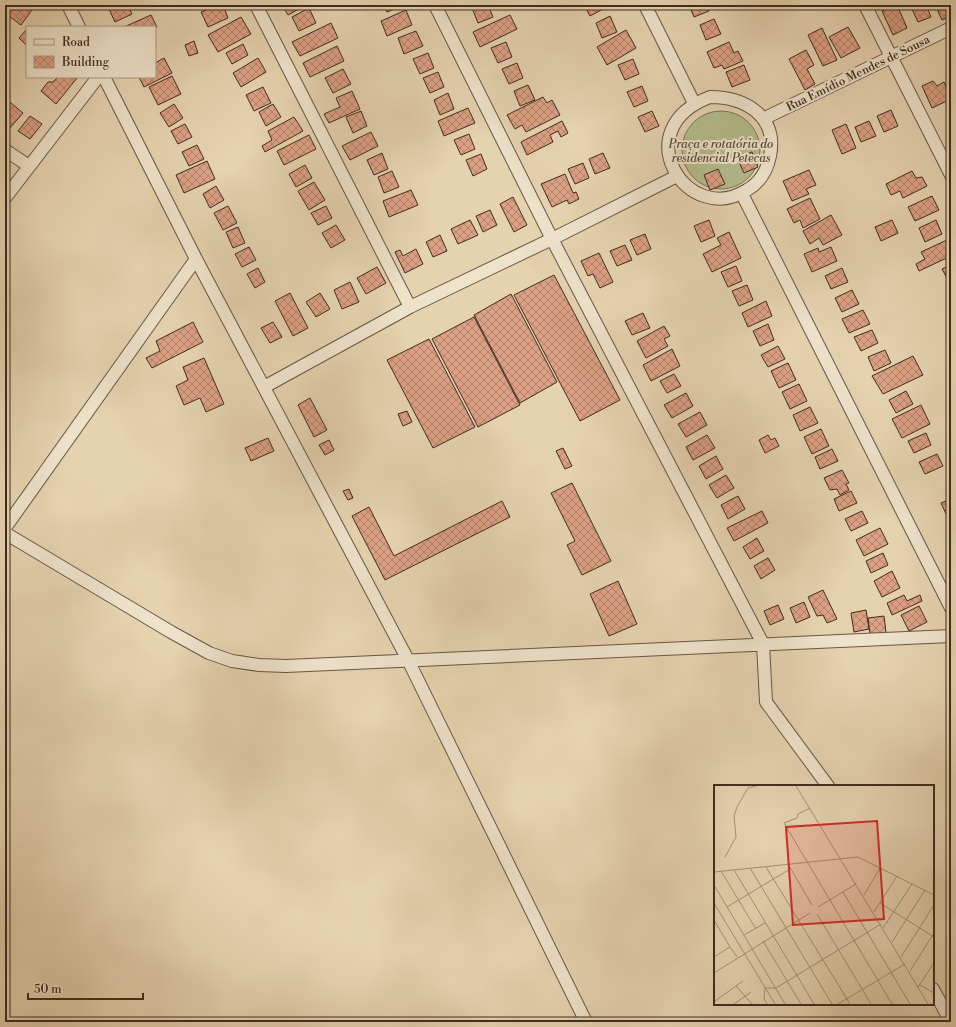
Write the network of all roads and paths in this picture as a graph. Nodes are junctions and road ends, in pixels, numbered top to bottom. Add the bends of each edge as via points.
1 (68, 5) edge
2 (256, 5) edge
3 (435, 5) edge
4 (645, 5) edge
5 (865, 5) edge
6 (78, 26) edge
7 (951, 28) edge
8 (892, 57) junction
9 (97, 78) edge
10 (105, 78) edge
11 (694, 103) junction
12 (765, 118) junction
13 (5, 150) edge
14 (29, 166) junction
15 (951, 175) edge
16 (677, 176) junction
17 (742, 194) junction
18 (5, 198) edge
19 (552, 239) junction
20 (196, 259) junction
21 (410, 307) junction
22 (264, 387) junction
23 (5, 528) edge
24 (5, 532) edge
25 (946, 586) edge
26 (951, 608) edge
27 (951, 636) edge
28 (763, 644) junction
29 (408, 660) junction
30 (827, 785) edge
31 (934, 990) edge
32 (586, 1022) edge
33 (951, 1022) edge

1 - 6 street
2 - 21 street
3 - 19 street
4 - 11 street
5 - 8 street
7 - 8 street, Rua Emídio Mendes de Sousa
8 - 12 street, Rua Emídio Mendes de Sousa
8 - 15 street
9 - 14 street
10 - 20 street
11 - 12 street via 710,97 726,97 742,102
11 - 16 street via 681,114 672,128 670,161
12 - 17 street via 770,137 769,164 753,186
13 - 14 street
14 - 18 street
16 - 17 street via 690,189 706,197 724,199
16 - 19 street
17 - 25 street
19 - 21 street
19 - 28 street
20 - 22 street
20 - 23 street
21 - 22 street
22 - 29 street
24 - 29 street via 171,632 232,661 286,666
25 - 26 street
27 - 28 street
28 - 29 street
28 - 30 street via 766,702
29 - 32 street
31 - 33 street

